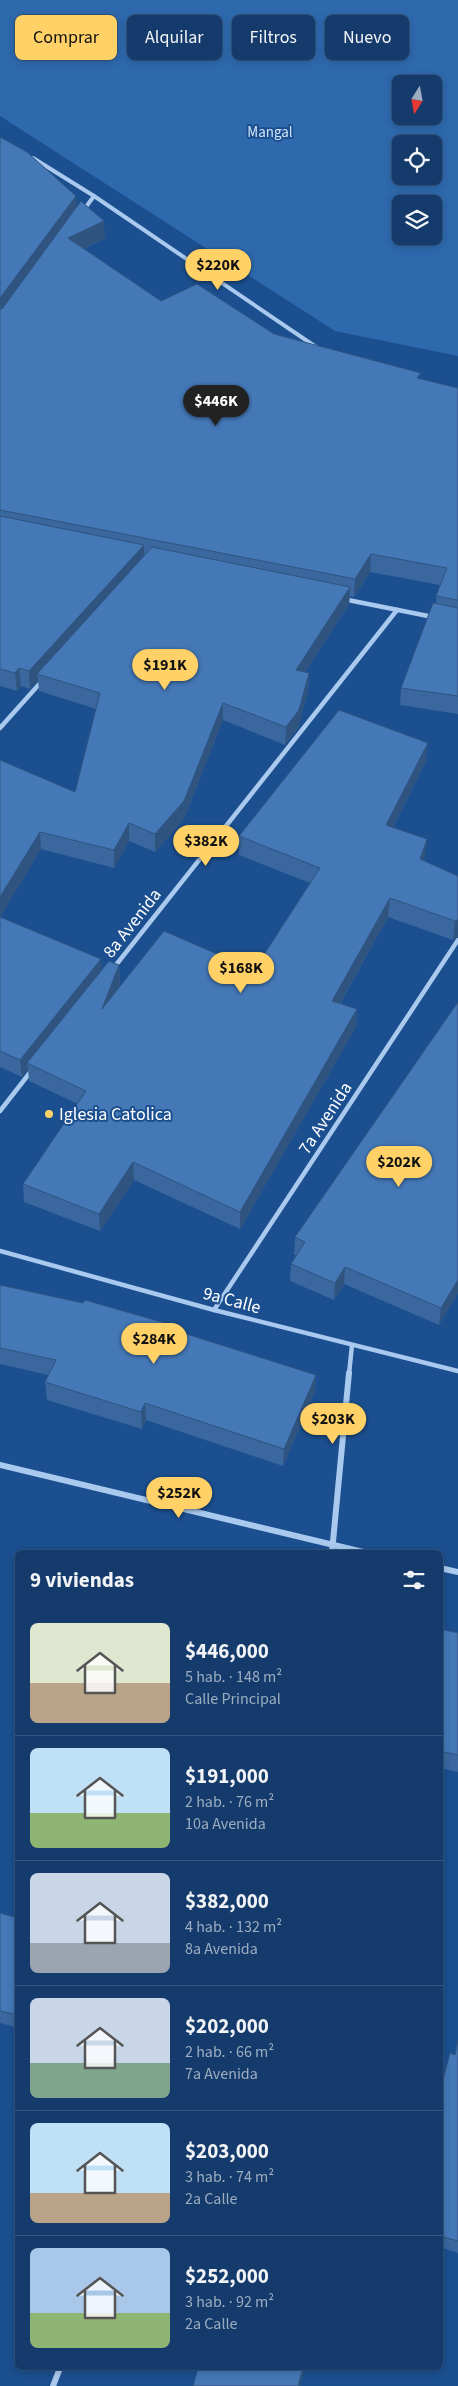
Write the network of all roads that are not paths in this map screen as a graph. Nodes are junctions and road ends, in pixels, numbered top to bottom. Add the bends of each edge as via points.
1 (32, 158) edge
2 (94, 196) junction
3 (77, 220) edge
4 (325, 353) edge
5 (340, 598) edge
6 (397, 610) junction
7 (441, 618) edge
8 (46, 677) edge
9 (0, 728) edge
10 (458, 940) edge
11 (106, 978) edge
12 (37, 1064) edge
13 (0, 1111) edge
14 (0, 1251) edge
15 (214, 1310) junction
16 (352, 1345) junction
17 (458, 1371) edge
18 (0, 1465) edge
19 (333, 1550) edge
20 (443, 1569) edge
21 (458, 1572) edge
22 (59, 2370) edge
23 (53, 2386) edge

1 - 2 street
2 - 3 street
2 - 4 street
5 - 6 street
6 - 7 street
6 - 11 street, 8a Avenida
8 - 9 street
10 - 15 street, 7a Avenida
12 - 13 street
14 - 15 street, 9a Calle
15 - 16 street, 9a Calle
16 - 17 street, 9a Calle
16 - 19 street
18 - 19 street
20 - 21 street
22 - 23 street

